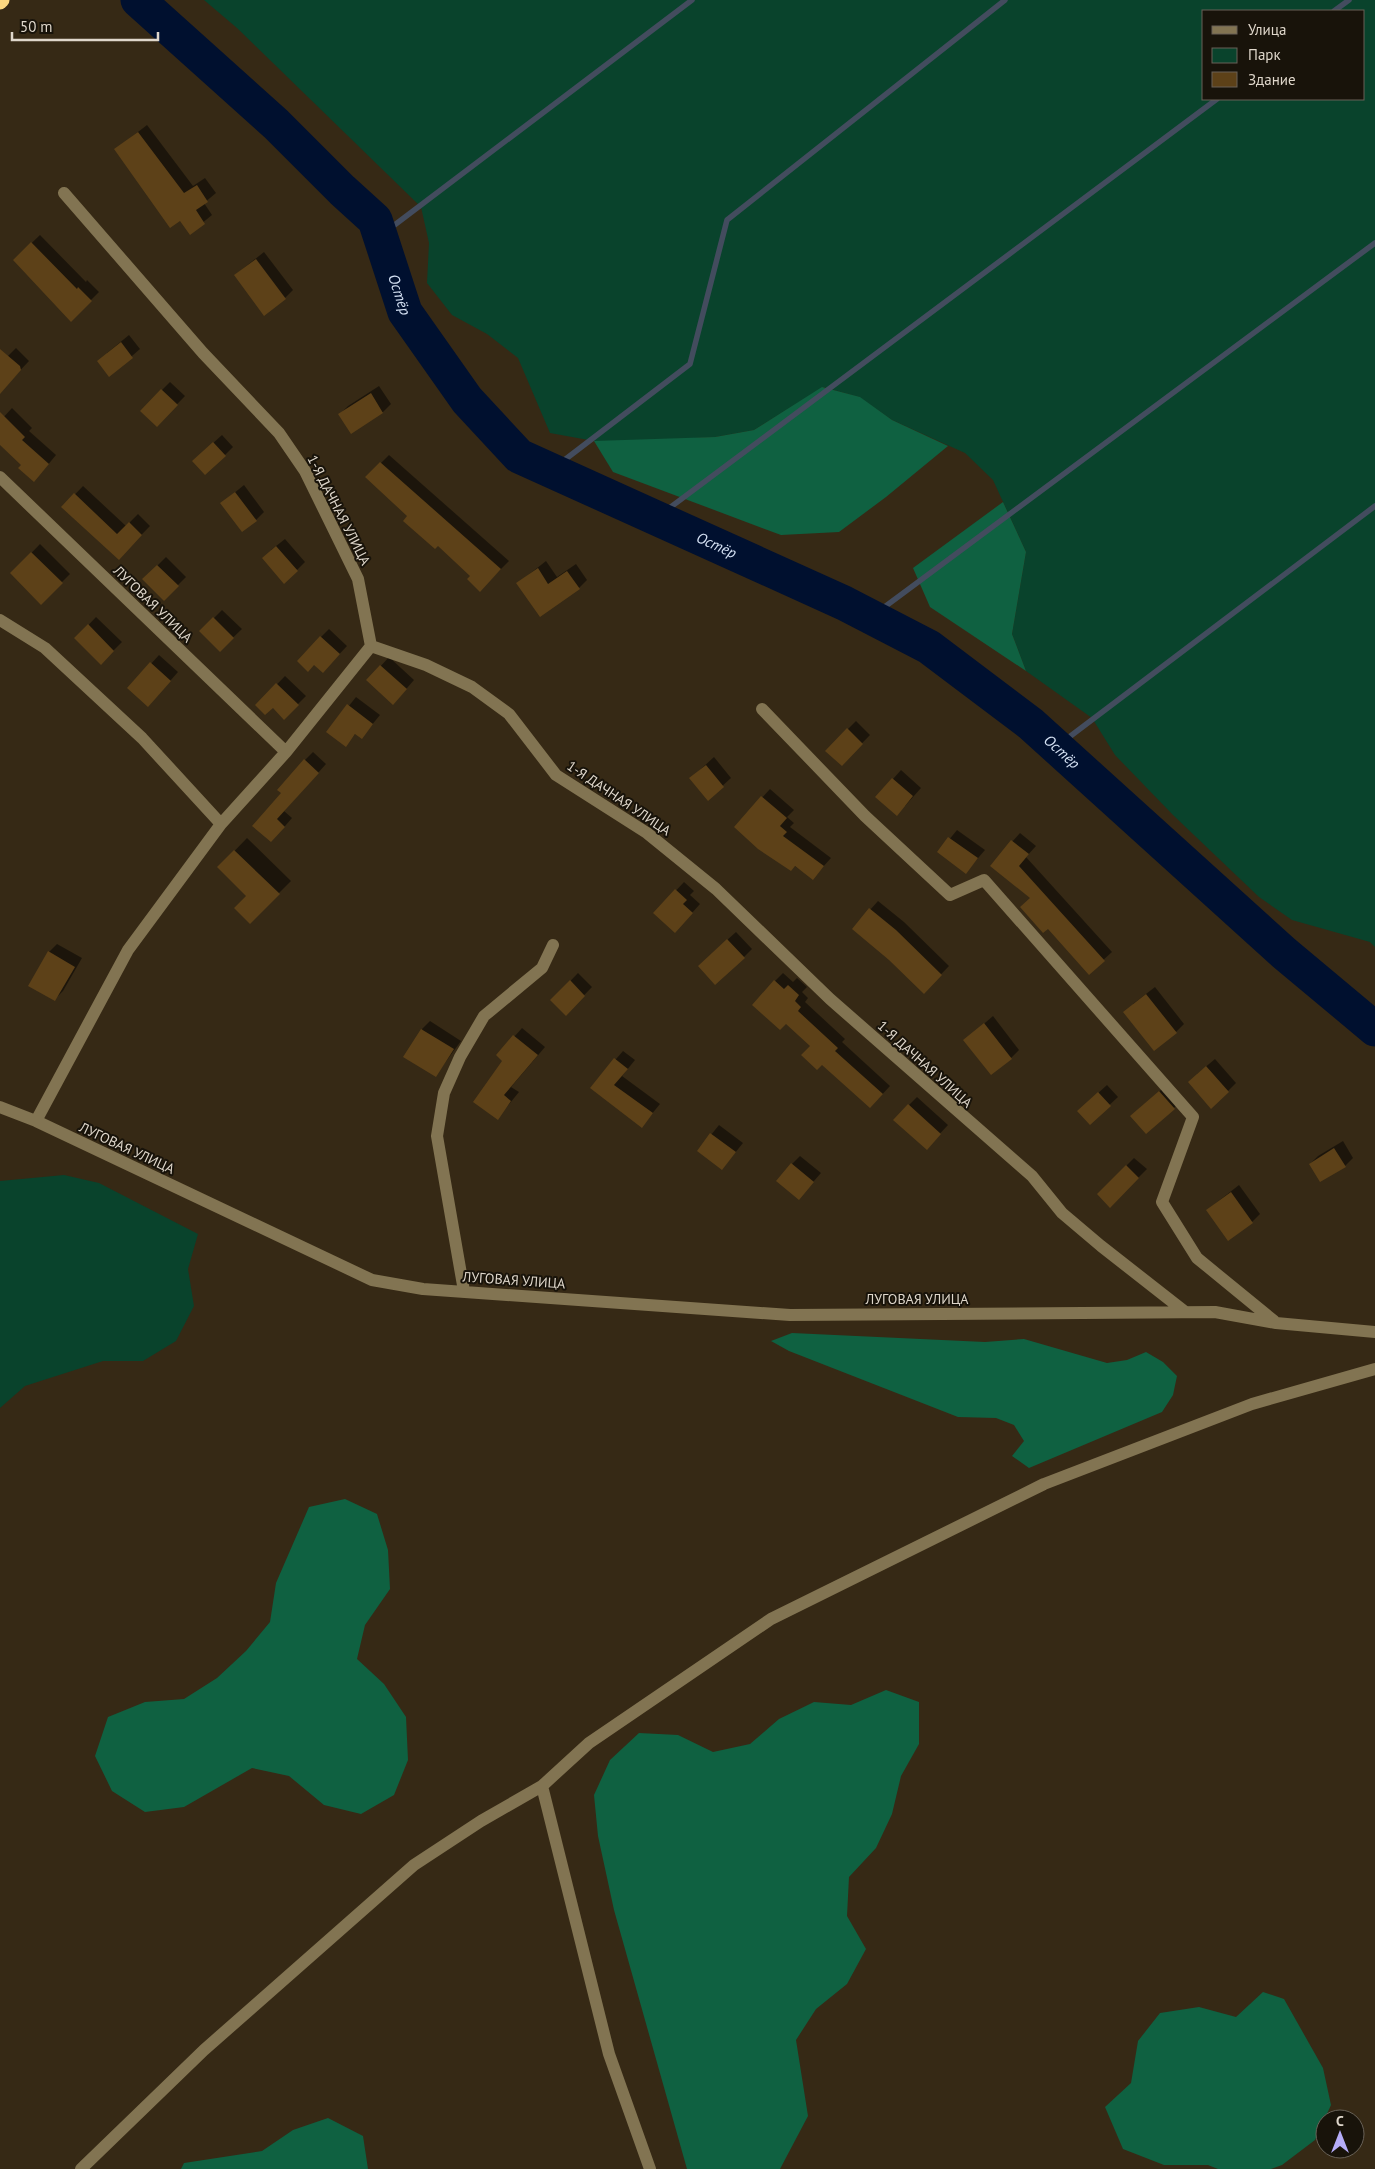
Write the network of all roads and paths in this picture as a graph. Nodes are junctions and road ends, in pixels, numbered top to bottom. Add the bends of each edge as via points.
1 (64, 193) dead end
2 (0, 477) edge
3 (0, 620) edge
4 (371, 646) junction
5 (762, 709) dead end
6 (286, 752) junction
7 (221, 824) junction
8 (553, 945) dead end
9 (0, 1107) edge
10 (36, 1121) junction
11 (464, 1291) junction
12 (1184, 1311) junction
13 (1276, 1323) junction
14 (1375, 1332) edge
15 (1375, 1369) edge
16 (542, 1786) junction
17 (81, 2169) edge
18 (650, 2169) edge

1 - 4 street, 1-Я ДАЧНАЯ УЛИЦА via 278,433 305,471 358,579
2 - 6 street, ЛУГОВАЯ УЛИЦА
3 - 7 street via 52,654 142,738
4 - 6 street
4 - 12 street, 1-Я ДАЧНАЯ УЛИЦА via 426,664 472,687 509,714 556,775 647,833 716,889 830,999 1032,1176 1062,1213
5 - 13 street via 865,816 950,895 984,880 1193,1117 1162,1202 1197,1258
6 - 7 street
7 - 10 street via 128,950
8 - 11 street via 542,968 484,1016 460,1057 444,1094 437,1136
9 - 10 street, ЛУГОВАЯ УЛИЦА
10 - 11 street, ЛУГОВАЯ УЛИЦА via 372,1280 422,1289
11 - 12 street, ЛУГОВАЯ УЛИЦА via 790,1315
12 - 13 street, ЛУГОВАЯ УЛИЦА via 1215,1312
13 - 14 street, ЛУГОВАЯ УЛИЦА
15 - 16 street via 1252,1404 1044,1484 771,1619 589,1743
16 - 17 street via 414,1865 204,2050
16 - 18 street via 609,2054

